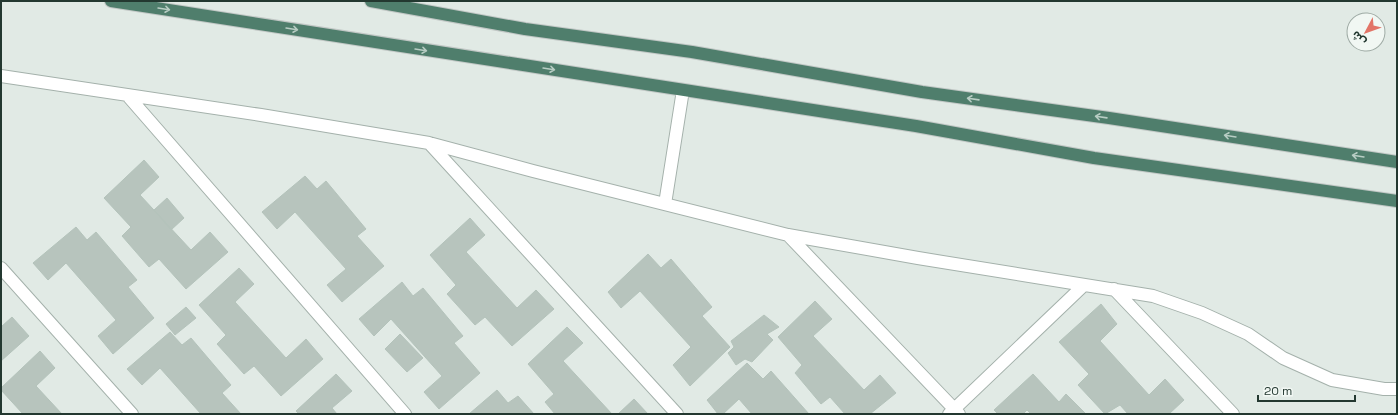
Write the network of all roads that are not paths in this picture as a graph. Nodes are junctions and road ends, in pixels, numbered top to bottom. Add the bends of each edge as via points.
1 (111, 1) edge
2 (371, 1) edge
3 (1, 76) edge
4 (683, 90) junction
5 (128, 96) junction
6 (429, 143) junction
7 (1397, 162) edge
8 (1397, 201) edge
9 (665, 204) junction
10 (788, 235) junction
11 (1, 268) edge
12 (1083, 286) junction
13 (1114, 289) junction
14 (1397, 389) edge
15 (954, 412) edge
16 (132, 414) edge
17 (405, 414) edge
18 (677, 414) edge
19 (1233, 414) edge

1 -> 4 highway
7 -> 2 highway via 922,92 692,52 525,29
3 - 5 street
4 - 8 highway via 916,126 1094,158
4 - 9 street
5 - 6 street
5 - 17 street
6 - 9 street
6 - 18 street
9 - 10 street
10 - 12 street
10 - 15 street
11 - 16 street
12 - 13 street
12 - 15 street
13 - 14 street via 1153,296 1202,313 1248,334 1283,358 1332,380
13 - 19 street

